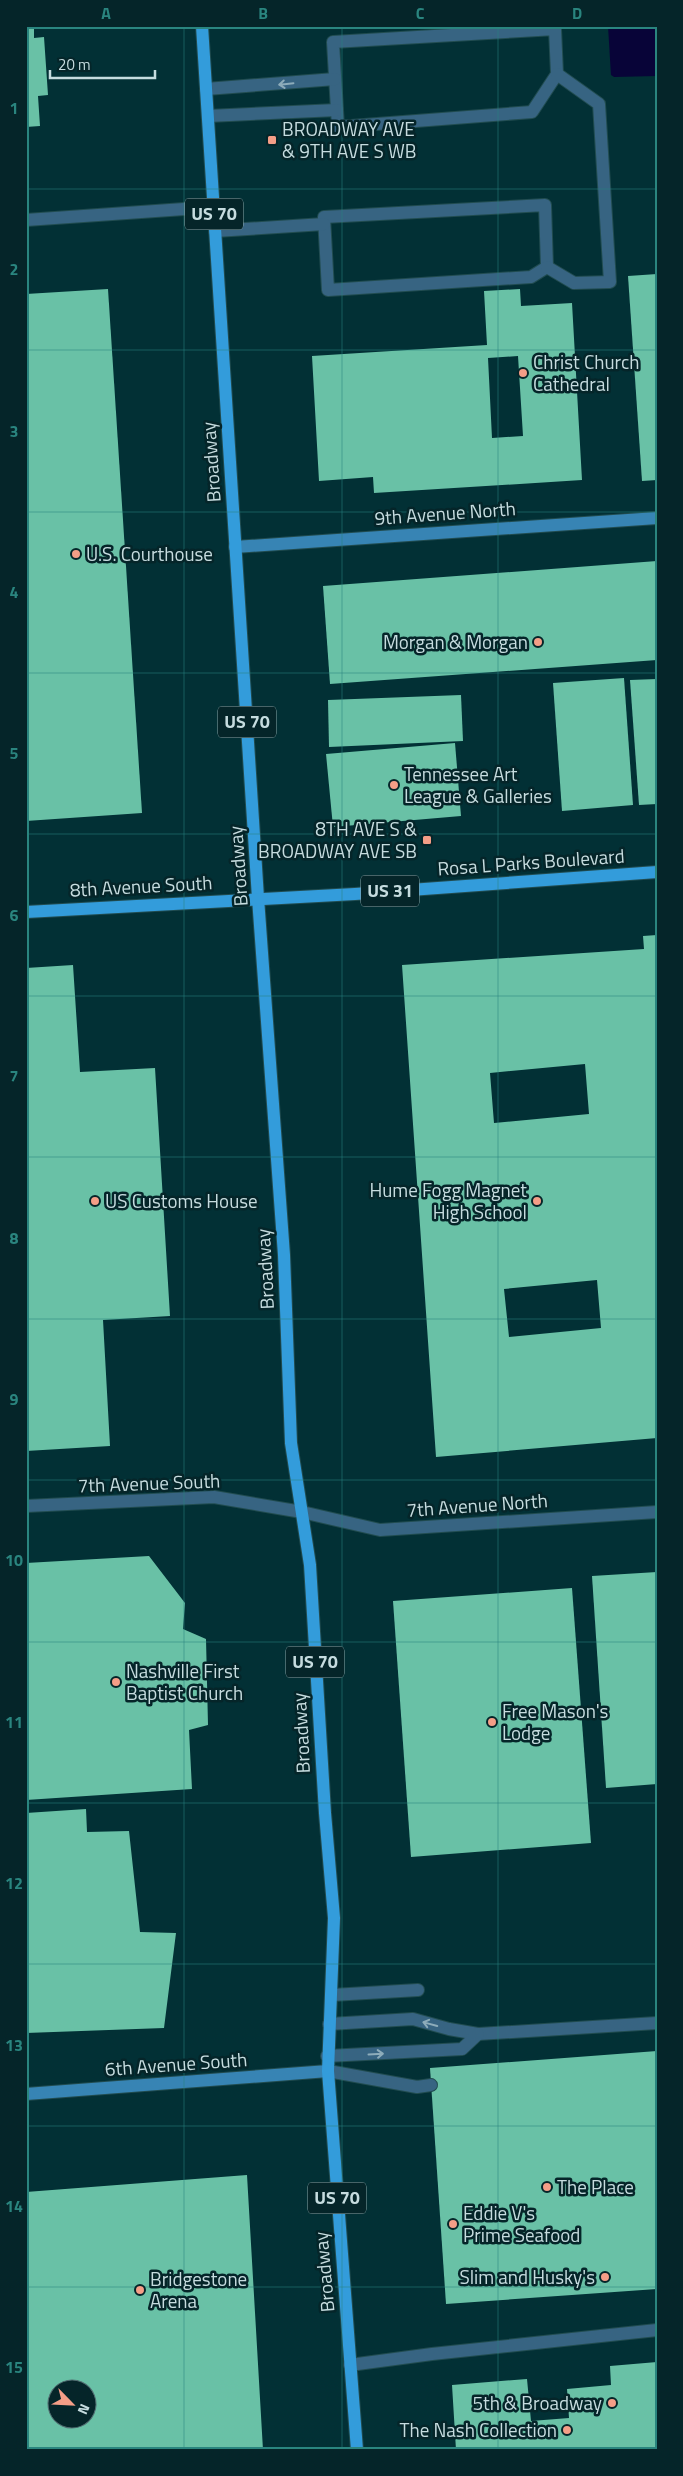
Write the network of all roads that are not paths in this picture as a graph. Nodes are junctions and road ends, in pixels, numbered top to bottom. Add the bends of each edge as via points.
1 (202, 26) edge
2 (558, 74) junction
3 (334, 79) junction
4 (206, 89) junction
5 (337, 110) junction
6 (208, 116) junction
7 (213, 206) junction
8 (26, 220) edge
9 (324, 224) junction
10 (215, 231) junction
11 (547, 267) junction
12 (657, 518) edge
13 (235, 547) junction
14 (657, 872) edge
15 (258, 898) junction
16 (26, 912) edge
17 (26, 1506) edge
18 (302, 1512) junction
19 (657, 1512) edge
20 (418, 1990) dead end
21 (332, 1995) junction
22 (329, 2024) junction
23 (657, 2024) edge
24 (478, 2034) junction
25 (327, 2056) junction
26 (328, 2071) junction
27 (431, 2085) dead end
28 (26, 2094) edge
29 (657, 2330) edge
30 (350, 2365) junction
31 (357, 2450) edge

1 - 4 main road, Broadway / US 70
2 - 3 street via 555,29 333,42
2 - 5 street via 532,112 338,127
2 - 11 street via 599,104 610,282 574,283
3 -> 4 street
3 - 5 street
4 - 6 main road, Broadway / US 70
5 - 6 street
6 - 7 main road, Broadway / US 70
7 - 8 street
7 - 10 main road, Broadway / US 70
9 - 10 street
9 - 11 street via 328,290 531,277
9 - 11 street via 324,217 545,205
10 - 13 main road, Broadway / US 70
12 - 13 street, 9th Avenue North
13 - 15 main road, Broadway / US 70
14 - 15 main road, Rosa L Parks Boulevard / US 31
15 - 16 main road, 8th Avenue South / US 31
15 - 18 main road, Broadway / US 70 via 284,1255 291,1443
17 - 18 street, 7th Avenue South via 214,1497
18 - 19 street, 7th Avenue North via 380,1530
18 - 21 main road, Broadway / US 70 via 310,1565 334,1918
20 - 21 street
21 - 22 main road, Broadway / US 70
24 -> 22 street via 413,2019
22 - 25 main road, Broadway / US 70
23 - 24 street
25 -> 24 street via 462,2049
25 - 26 main road, Broadway / US 70
26 - 27 street via 417,2086
26 - 28 street, 6th Avenue South
26 - 30 main road, Broadway / US 70
29 - 30 street
30 - 31 main road, Broadway / US 70

